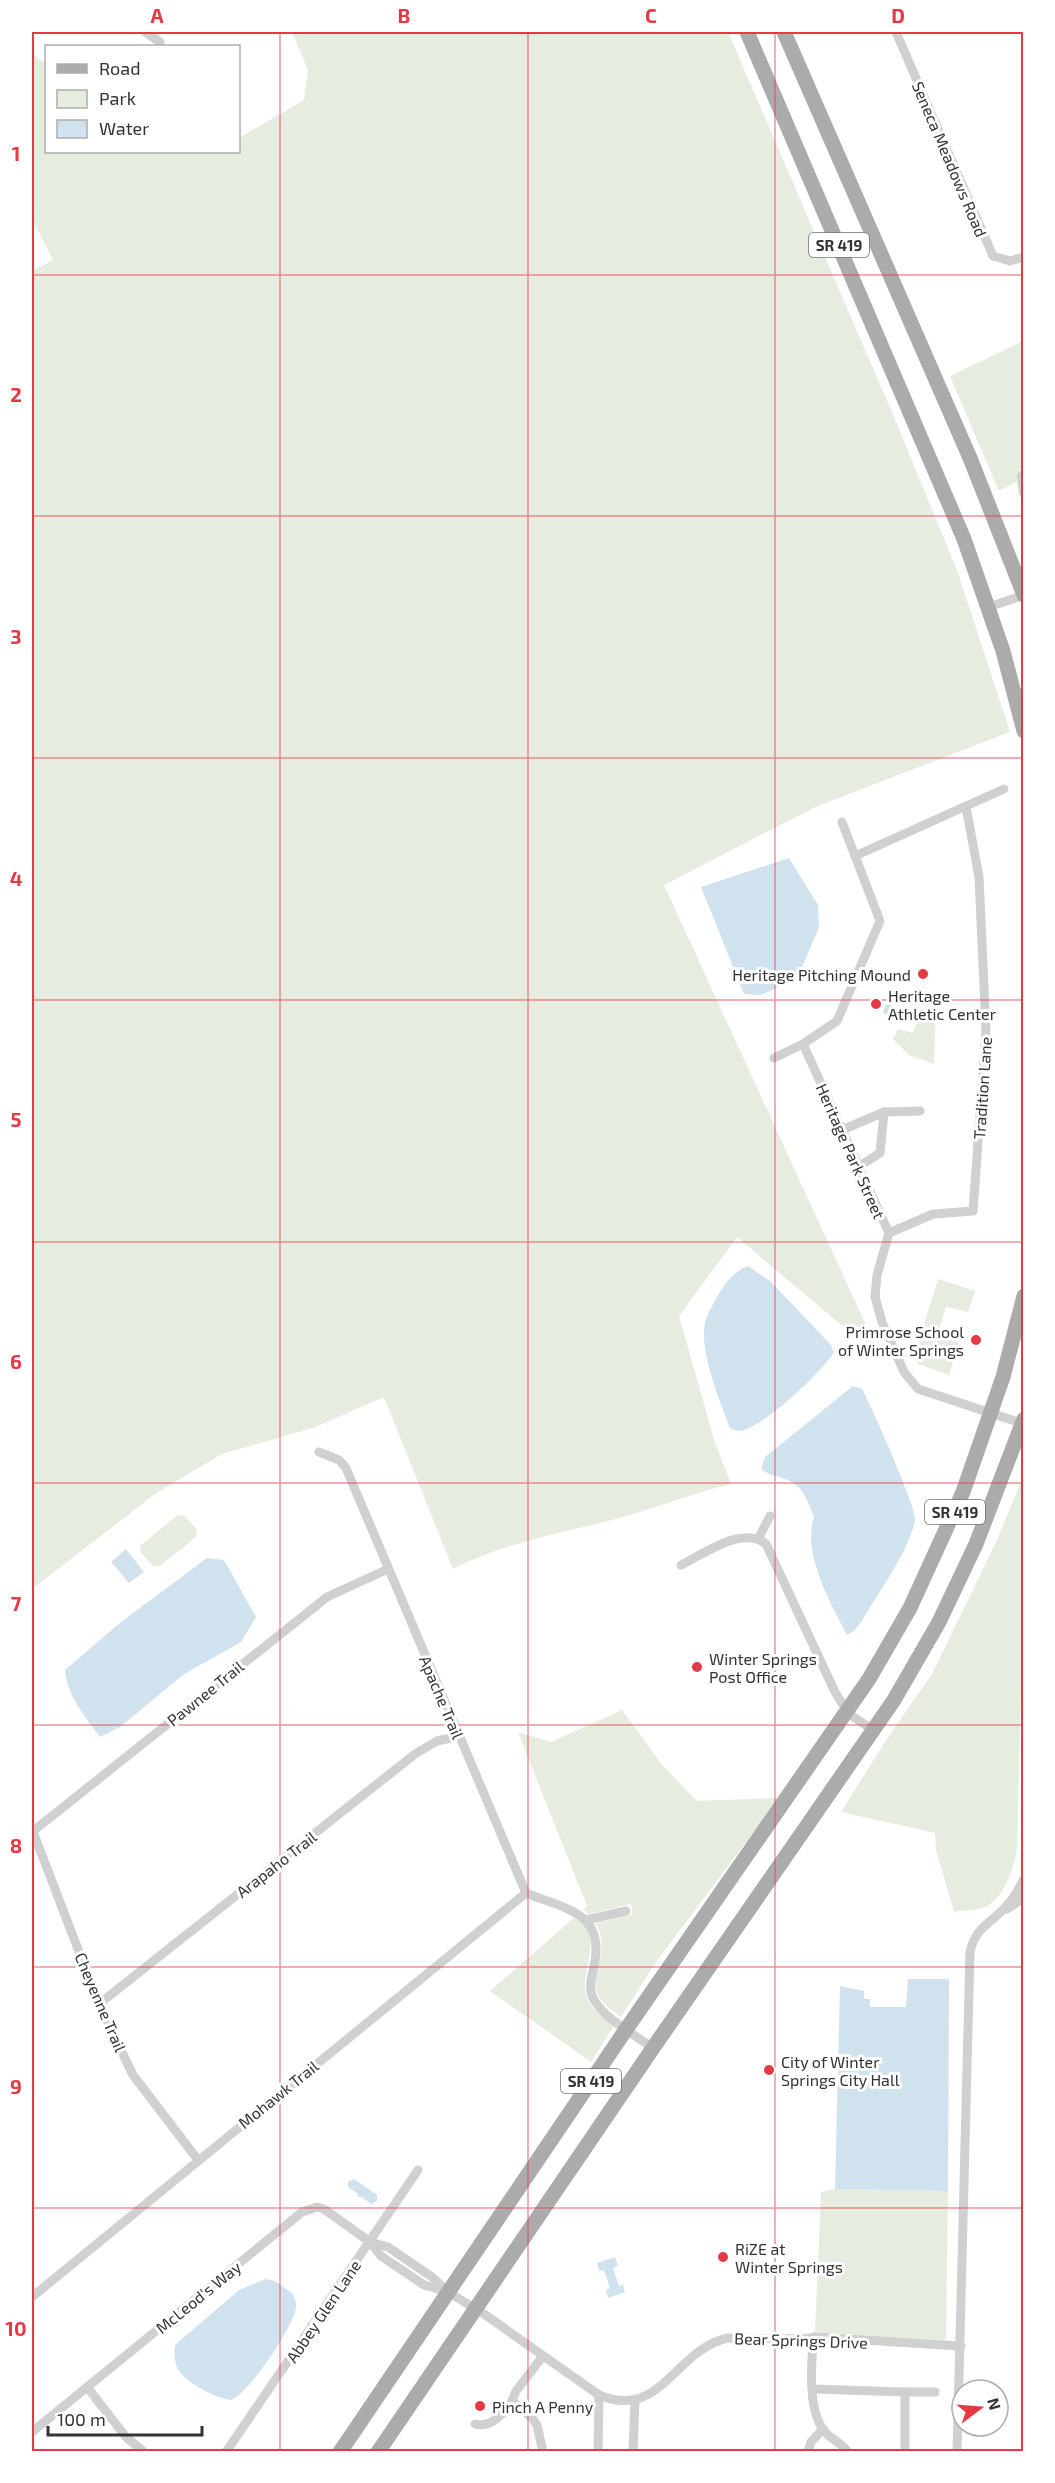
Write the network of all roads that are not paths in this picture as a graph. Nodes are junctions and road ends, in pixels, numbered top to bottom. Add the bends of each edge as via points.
1 (145, 32) edge
2 (747, 32) edge
3 (784, 32) edge
4 (896, 32) edge
5 (160, 42) dead end
6 (1023, 257) edge
7 (1023, 474) edge
8 (1023, 494) edge
9 (1023, 595) edge
10 (989, 607) junction
11 (1023, 731) edge
12 (1004, 789) dead end
13 (966, 807) junction
14 (842, 822) dead end
15 (855, 856) junction
16 (803, 1044) junction
17 (774, 1058) dead end
18 (920, 1111) dead end
19 (884, 1113) junction
20 (842, 1130) junction
21 (858, 1167) junction
22 (888, 1233) junction
23 (1023, 1296) edge
24 (992, 1413) junction
25 (1023, 1422) edge
26 (319, 1452) dead end
27 (770, 1516) dead end
28 (758, 1539) junction
29 (681, 1565) dead end
30 (388, 1569) junction
31 (848, 1713) junction
32 (874, 1731) junction
33 (459, 1736) junction
34 (32, 1831) edge
35 (1023, 1879) edge
36 (525, 1893) junction
37 (1023, 1898) edge
38 (626, 1911) dead end
39 (998, 1915) junction
40 (586, 1920) junction
41 (99, 2004) junction
42 (627, 2028) junction
43 (653, 2048) junction
44 (198, 2160) junction
45 (418, 2170) dead end
46 (370, 2242) junction
47 (448, 2292) junction
48 (32, 2295) edge
49 (475, 2308) junction
50 (814, 2337) junction
51 (961, 2346) junction
52 (543, 2356) junction
53 (87, 2387) junction
54 (813, 2389) junction
55 (905, 2392) junction
56 (935, 2392) dead end
57 (599, 2395) junction
58 (635, 2400) junction
59 (512, 2401) junction
60 (366, 2413) junction
61 (475, 2424) dead end
62 (824, 2429) junction
63 (32, 2432) edge
64 (144, 2451) edge
65 (226, 2451) edge
66 (340, 2451) edge
67 (350, 2451) edge
68 (378, 2451) edge
69 (543, 2451) edge
70 (598, 2451) edge
71 (633, 2451) edge
72 (808, 2451) edge
73 (848, 2451) edge
74 (905, 2451) edge
75 (957, 2451) edge

1 - 5 street
2 - 10 main road, SR 419 via 951,506
3 - 9 main road, SR 419 via 970,458
4 - 6 street, Seneca Meadows Road via 993,256 1010,261
7 - 8 street
9 - 10 street
10 - 11 main road, SR 419
12 - 13 street
13 - 15 street
13 - 22 street, Tradition Lane via 979,877 986,1031 973,1211 933,1214
14 - 15 street
15 - 16 street via 880,921 837,1020
16 - 17 street
16 - 20 street, Heritage Park Street
18 - 19 street
19 - 20 street
19 - 21 street via 880,1153
20 - 21 street, Heritage Park Street
21 - 22 street, Heritage Park Street
22 - 24 street, Heritage Park Street via 875,1297 904,1372 918,1389
23 - 24 main road, SR 419
24 - 25 street, Heritage Park Street
24 - 31 main road, SR 419 via 929,1569 890,1645
25 - 32 main road, SR 419 via 958,1583
26 - 30 street, Apache Trail via 339,1460 346,1468
27 - 28 street
28 - 29 street via 732,1541
28 - 31 street via 772,1554
30 - 33 street, Apache Trail
30 - 34 street, Pawnee Trail via 327,1597
31 - 32 street
31 - 42 main road, SR 419
32 - 43 main road, SR 419
33 - 36 street, Apache Trail
33 - 41 street, Arapaho Trail via 415,1754
34 - 41 street, Cheyenne Trail
35 - 39 street
36 - 40 street
36 - 44 street, Mohawk Trail
37 - 39 street
38 - 40 street
39 - 51 street via 980,1929 970,1952
40 - 42 street via 592,1928 597,1953 590,1987 592,1996
41 - 44 street, Cheyenne Trail via 132,2075
42 - 43 street
42 - 47 main road, SR 419
43 - 49 main road, SR 419
44 - 48 street, Mohawk Trail
45 - 46 street, Abbey Glen Lane
46 - 47 street, McLeod's Way via 388,2247
46 - 53 street, McLeod's Way via 324,2209 302,2212
46 - 65 street, Abbey Glen Lane
47 - 49 street, McLeod's Way
47 - 60 main road, SR 419
49 - 52 street
49 - 68 main road, SR 419
50 - 51 street, Bear Springs Drive
50 - 54 street
50 - 58 street, Bear Springs Drive via 717,2340 702,2348 648,2396
51 - 75 street
52 - 57 street
52 - 59 street
53 - 63 street, McLeod's Way
53 - 64 street via 126,2437
54 - 55 street
54 - 62 street via 816,2415
55 - 56 street
55 - 74 street
57 - 58 street
57 - 70 street
58 - 71 street
59 - 61 street via 492,2423
59 - 69 street via 537,2425
60 - 66 main road, SR 419
60 - 67 main road
62 - 72 street
62 - 73 street

